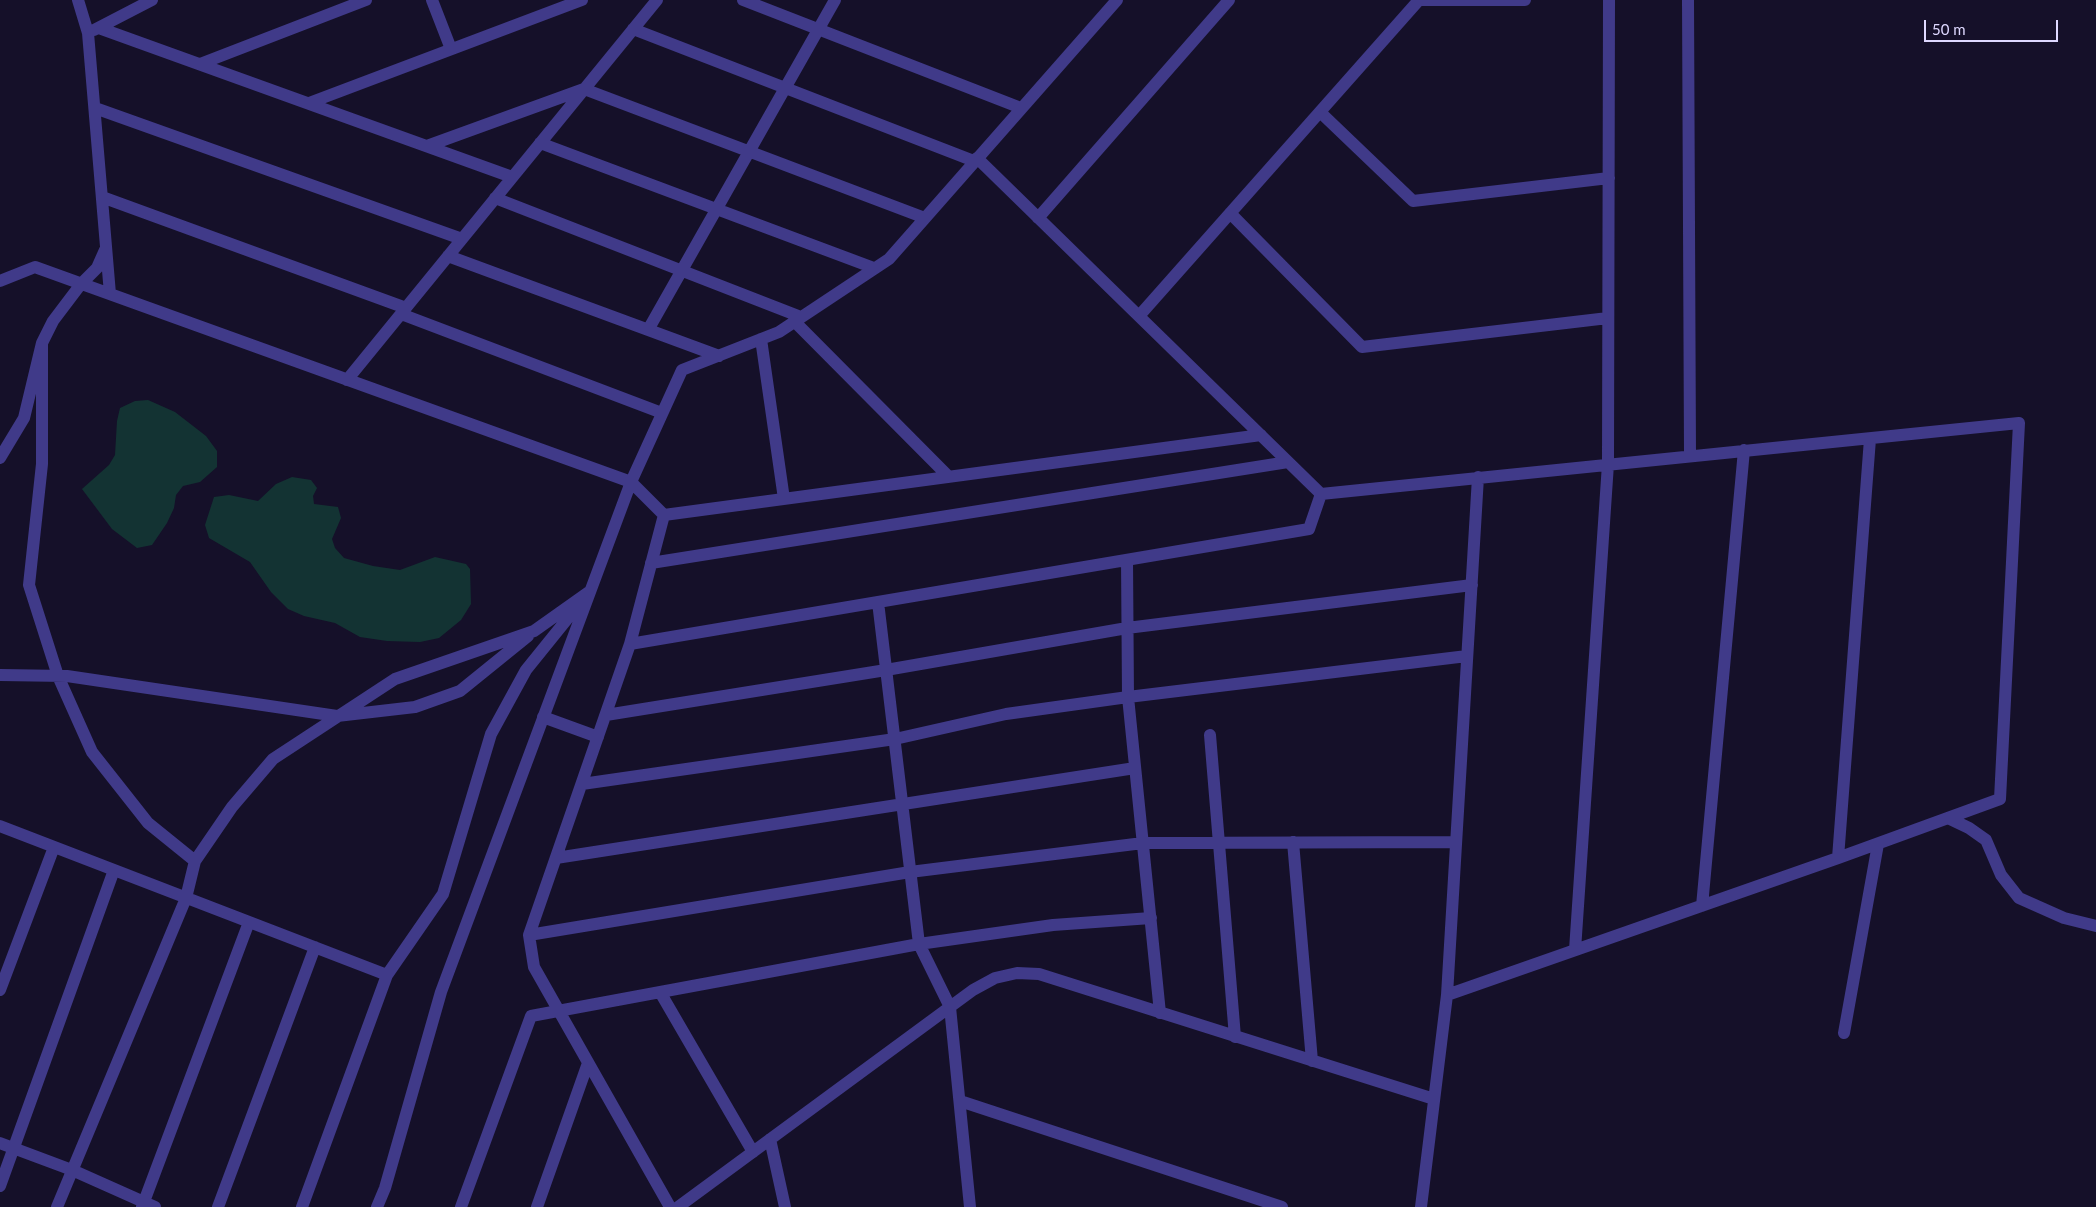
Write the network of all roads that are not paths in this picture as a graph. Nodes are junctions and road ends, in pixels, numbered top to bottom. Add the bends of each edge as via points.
1 (78, 0) edge
2 (152, 0) edge
3 (366, 0) edge
4 (432, 0) edge
5 (582, 0) edge
6 (656, 0) edge
7 (743, 0) edge
8 (835, 0) edge
9 (1116, 0) edge
10 (1229, 0) edge
11 (1418, 0) edge
12 (1525, 0) edge
13 (1609, 0) edge
14 (1688, 0) edge
15 (633, 29) junction
16 (818, 29) junction
17 (94, 31) junction
18 (452, 49) junction
19 (200, 64) junction
20 (785, 88) junction
21 (584, 89) junction
22 (309, 103) junction
23 (94, 108) junction
24 (1021, 108) junction
25 (1320, 112) junction
26 (540, 143) junction
27 (427, 146) junction
28 (749, 151) junction
29 (976, 160) junction
30 (512, 177) junction
31 (1608, 178) junction
32 (102, 197) junction
33 (495, 198) junction
34 (717, 209) junction
35 (1230, 213) junction
36 (925, 218) junction
37 (1038, 218) junction
38 (462, 239) junction
39 (106, 247) junction
40 (448, 256) junction
41 (874, 268) junction
42 (682, 271) junction
43 (0, 280) edge
44 (81, 284) junction
45 (110, 294) junction
46 (403, 311) junction
47 (1138, 316) junction
48 (1608, 318) junction
49 (798, 320) junction
50 (648, 330) junction
51 (762, 339) junction
52 (42, 343) junction
53 (718, 356) junction
54 (347, 380) junction
55 (662, 413) junction
56 (1261, 435) junction
57 (1870, 439) junction
58 (1744, 450) junction
59 (1690, 456) junction
60 (0, 458) edge
61 (1288, 462) junction
62 (1608, 464) junction
63 (950, 477) junction
64 (1478, 477) junction
65 (631, 482) junction
66 (1321, 494) junction
67 (784, 499) junction
68 (664, 515) junction
69 (1126, 560) junction
70 (651, 563) junction
71 (1472, 585) junction
72 (589, 592) junction
73 (878, 602) junction
74 (1127, 628) junction
75 (534, 631) junction
76 (630, 644) junction
77 (1467, 656) junction
78 (886, 670) junction
79 (1, 674) edge
80 (58, 676) junction
81 (1128, 697) junction
82 (606, 714) junction
83 (338, 716) junction
84 (543, 717) junction
85 (1210, 735) dead end
86 (598, 737) junction
87 (894, 739) junction
88 (1135, 768) junction
89 (582, 784) junction
90 (902, 805) junction
91 (1948, 818) junction
92 (0, 826) edge
93 (1293, 842) junction
94 (1456, 842) junction
95 (1143, 843) junction
96 (1218, 843) junction
97 (1878, 844) junction
98 (54, 847) junction
99 (556, 858) junction
100 (1838, 858) junction
101 (196, 861) junction
102 (114, 870) junction
103 (910, 872) junction
104 (186, 898) junction
105 (1702, 906) junction
106 (1151, 918) junction
107 (249, 922) junction
108 (2096, 926) edge
109 (529, 935) junction
110 (919, 944) junction
111 (315, 948) junction
112 (1575, 950) junction
113 (388, 975) junction
114 (0, 990) edge
115 (660, 992) junction
116 (1447, 995) junction
117 (950, 1006) junction
118 (559, 1011) junction
119 (1160, 1013) junction
120 (1844, 1032) dead end
121 (1235, 1036) junction
122 (1312, 1061) junction
123 (588, 1063) junction
124 (1434, 1099) junction
125 (960, 1100) junction
126 (770, 1139) junction
127 (0, 1143) edge
128 (14, 1149) junction
129 (753, 1152) junction
130 (72, 1170) junction
131 (0, 1186) edge
132 (147, 1205) edge
133 (57, 1207) edge
134 (218, 1207) edge
135 (302, 1207) edge
136 (377, 1207) edge
137 (461, 1207) edge
138 (537, 1207) edge
139 (670, 1207) edge
140 (678, 1207) edge
141 (785, 1207) edge
142 (970, 1207) edge
143 (1282, 1207) edge
144 (1421, 1207) edge

1 - 17 street
2 - 17 street
3 - 19 street
4 - 18 street
5 - 18 street
6 - 15 street
7 - 16 street
8 - 16 street
9 - 24 street
10 - 37 street
11 - 12 street
11 - 25 street
13 - 31 street
14 - 59 street
15 - 20 street
15 - 21 street
16 - 20 street
16 - 24 street
17 - 19 street
17 - 23 street
18 - 22 street
19 - 22 street
20 - 28 street
20 - 29 street
21 - 26 street
21 - 27 street
21 - 28 street
22 - 27 street
23 - 32 street
23 - 38 street
24 - 29 street
25 - 31 street via 1413,201
25 - 35 street
26 - 30 street
26 - 34 street
27 - 30 street
28 - 34 street
28 - 36 street
29 - 36 street
29 - 37 street
30 - 33 street
31 - 48 street
32 - 39 street
32 - 46 street
33 - 38 street
33 - 42 street
34 - 41 street
34 - 42 street
35 - 47 street
35 - 48 street via 1362,347
36 - 41 street via 889,259
37 - 47 street
38 - 40 street
39 - 44 street via 97,268
39 - 45 street
40 - 46 street
40 - 50 street
41 - 49 street
42 - 49 street
42 - 50 street
43 - 44 street via 35,267
44 - 45 street
44 - 52 street via 53,321
45 - 54 street
46 - 54 street
46 - 55 street
47 - 56 street
48 - 62 street
49 - 51 street
49 - 63 street
50 - 53 street
51 - 53 street
51 - 67 street
52 - 60 street via 24,418
52 - 80 street via 42,464 29,586
53 - 55 street via 682,370
54 - 65 street
55 - 65 street
56 - 61 street
56 - 63 street
57 - 58 street
57 - 91 street via 2019,423 2000,799
57 - 100 street
58 - 59 street
58 - 105 street
59 - 62 street
61 - 66 street
61 - 70 street
62 - 64 street
62 - 112 street
63 - 67 street
64 - 66 street
64 - 71 street
65 - 68 street
65 - 72 street
66 - 69 street via 1308,529
67 - 68 street
68 - 70 street
69 - 73 street
69 - 74 street
70 - 76 street
71 - 74 street
71 - 77 street
72 - 75 street
72 - 84 street
72 - 113 street via 526,670 490,734 443,894
73 - 76 street
73 - 78 street
74 - 78 street
74 - 81 street
75 - 83 street via 395,679
75 - 83 street via 460,691 415,707
76 - 82 street
77 - 81 street
77 - 94 street
78 - 82 street
78 - 87 street
79 - 80 street
80 - 83 street
80 - 101 street via 92,752 148,822
81 - 87 street via 1006,714
81 - 88 street
82 - 86 street
83 - 101 street via 274,759 232,807
84 - 86 street
84 - 136 street via 441,992
85 - 96 street
86 - 89 street
87 - 89 street
87 - 90 street
88 - 90 street
88 - 95 street
89 - 99 street
90 - 99 street
90 - 103 street
91 - 97 street
91 - 108 street via 1986,840 2001,875 2018,898 2064,918
92 - 98 street
93 - 94 street
93 - 96 street
93 - 122 street
94 - 116 street
95 - 96 street
95 - 103 street
95 - 106 street
96 - 121 street
97 - 100 street
97 - 120 street
98 - 102 street
98 - 114 street
99 - 109 street
100 - 105 street
101 - 104 street
102 - 104 street
102 - 128 street
103 - 109 street
103 - 110 street
104 - 107 street
104 - 130 street
105 - 112 street
106 - 110 street via 1053,925
106 - 119 street
107 - 111 street
107 - 132 street
109 - 118 street via 534,967
110 - 115 street
110 - 117 street
111 - 113 street
111 - 134 street
112 - 116 street
113 - 135 street
115 - 118 street
115 - 129 street
116 - 124 street
117 - 119 street via 995,978 1017,973 1039,974
117 - 125 street
117 - 126 street
118 - 123 street
118 - 137 street via 531,1016
119 - 121 street
121 - 122 street
122 - 124 street
123 - 138 street
123 - 139 street
124 - 144 street
125 - 142 street
125 - 143 street
126 - 129 street
126 - 141 street
127 - 128 street
128 - 130 street
128 - 131 street
129 - 140 street
130 - 132 street
130 - 133 street

